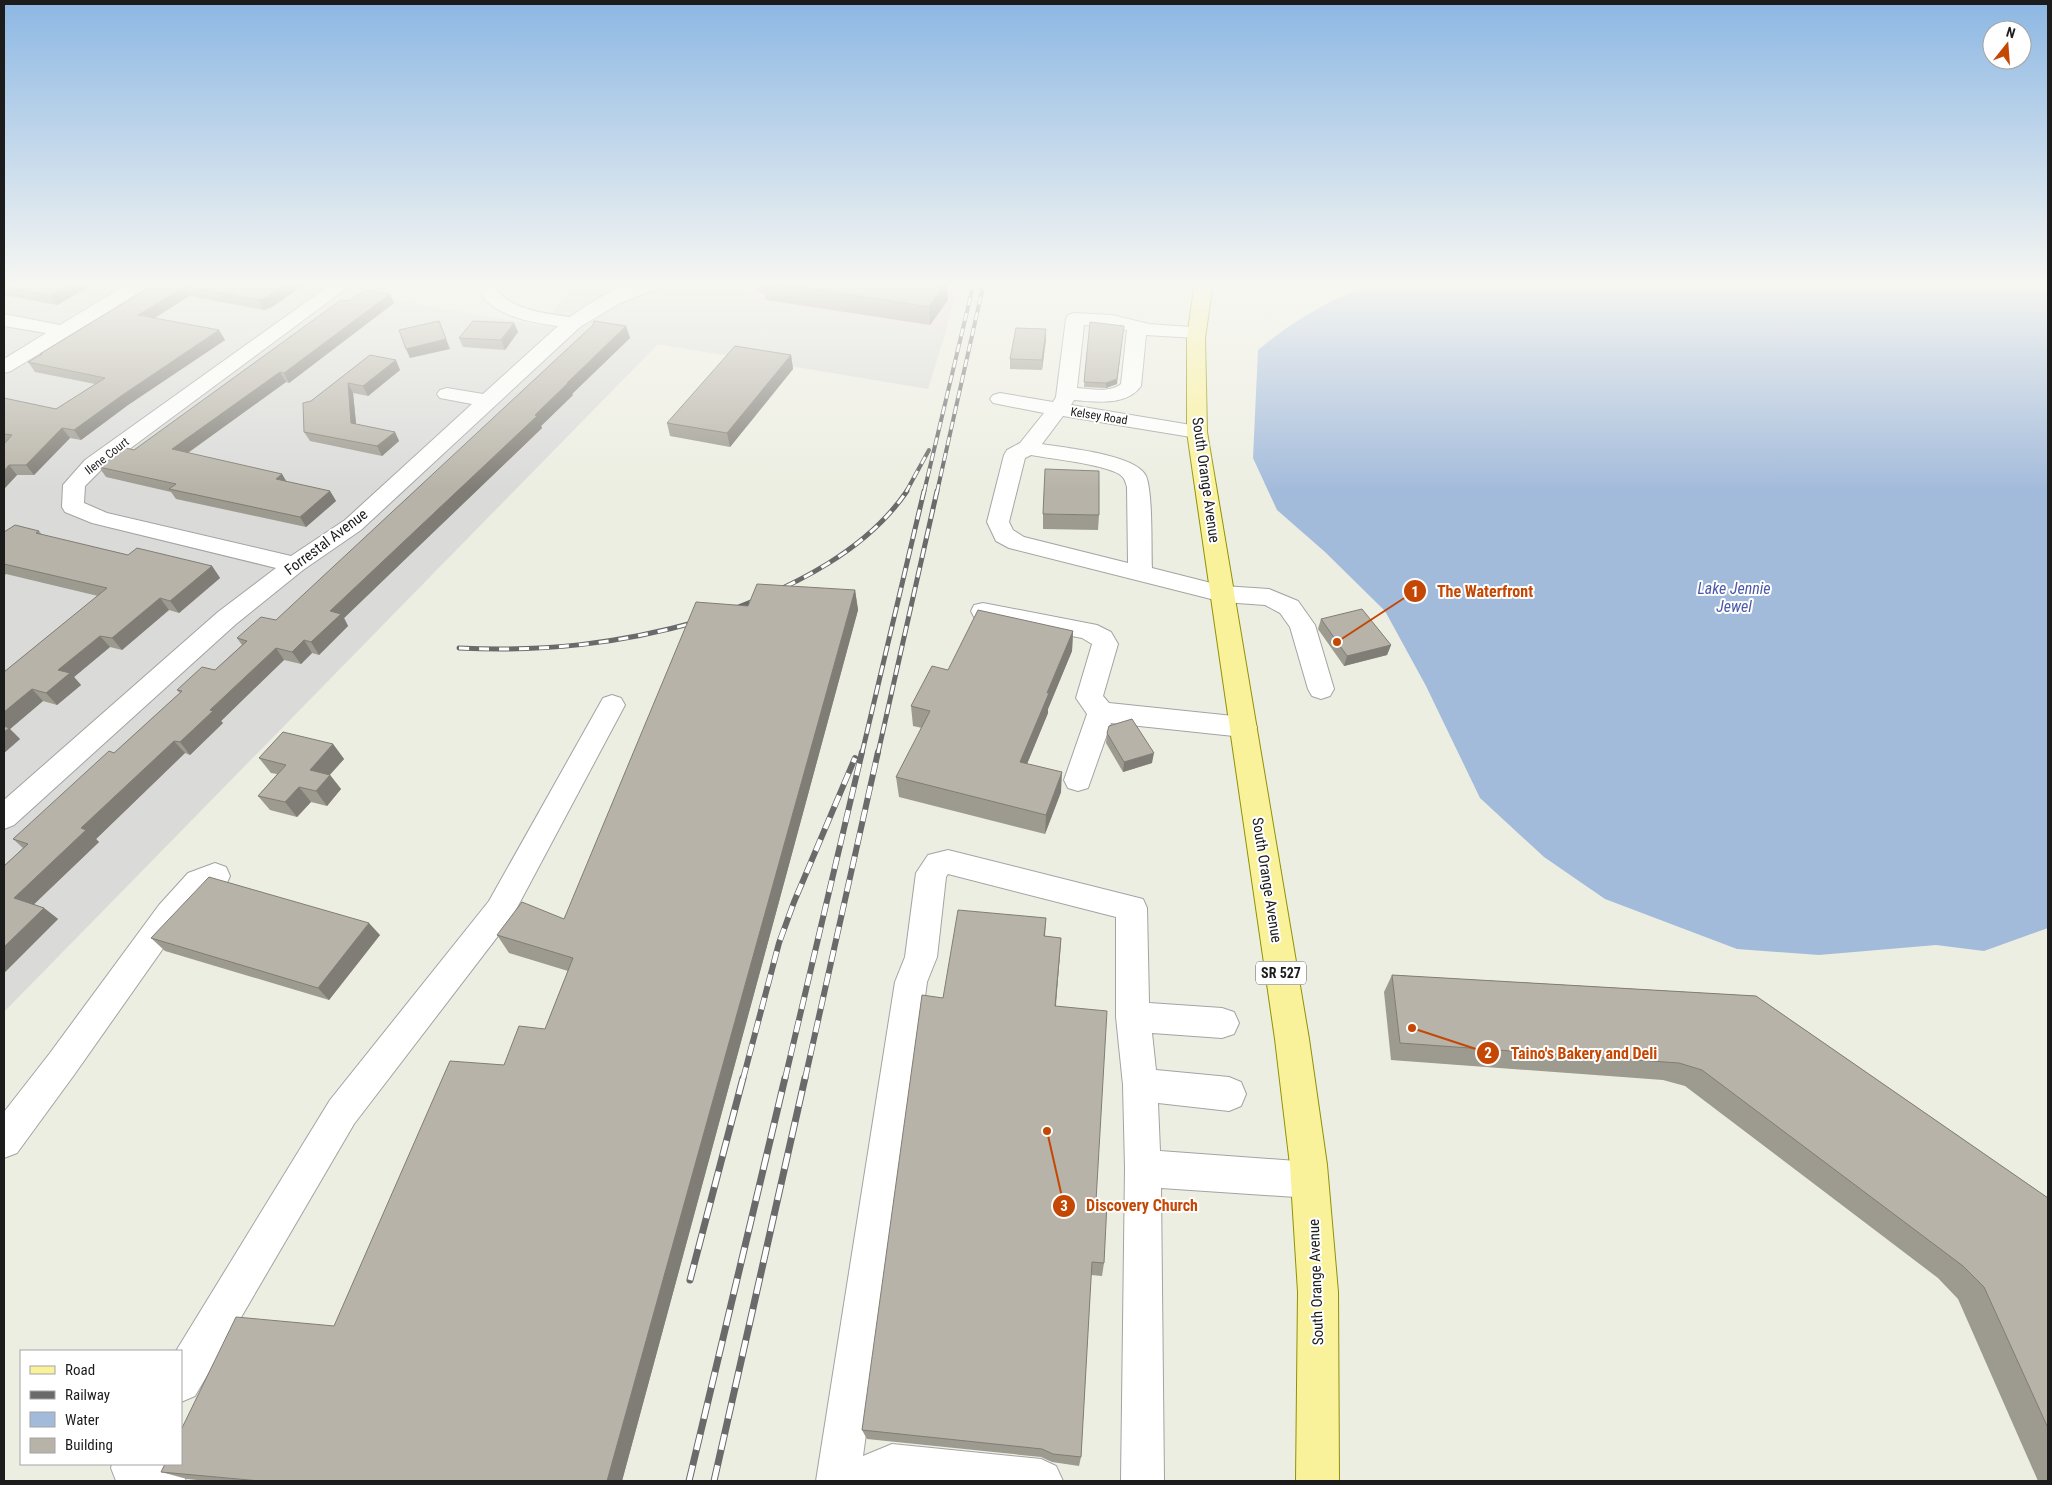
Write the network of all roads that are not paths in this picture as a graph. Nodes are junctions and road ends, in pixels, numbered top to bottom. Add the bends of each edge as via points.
1 (30, 351) edge
2 (250, 351) edge
3 (542, 351) edge
4 (1070, 351) edge
5 (1135, 351) edge
6 (1195, 351) edge
7 (4, 367) edge
8 (446, 394) dead end
9 (1000, 400) dead end
10 (487, 401) junction
11 (1062, 402) junction
12 (1197, 432) junction
13 (1028, 448) junction
14 (295, 565) junction
15 (1140, 574) junction
16 (1223, 594) junction
17 (983, 611) edge
18 (1321, 689) dead end
19 (612, 705) dead end
20 (1101, 712) junction
21 (1243, 727) junction
22 (1078, 780) dead end
23 (4, 817) edge
24 (215, 876) dead end
25 (1133, 1016) junction
26 (1222, 1023) dead end
27 (1140, 1085) junction
28 (1228, 1094) dead end
29 (4, 1140) edge
30 (1143, 1168) junction
31 (1310, 1180) junction
32 (182, 1380) edge
33 (838, 1481) edge
34 (857, 1481) edge
35 (1041, 1481) edge
36 (1143, 1481) edge
37 (1318, 1481) edge

1 - 7 street
2 - 14 street, Ilene Court via 93,465 74,485 73,506 100,518
3 - 10 street, Forrestal Avenue
4 - 11 street
5 - 11 street via 1131,386 1124,394
6 - 12 main road, South Orange Avenue / SR 527
8 - 10 street
9 - 11 street, Kelsey Road
10 - 14 street, Forrestal Avenue via 352,525
11 - 12 street, Kelsey Road
11 - 13 street
12 - 16 main road, South Orange Avenue / SR 527
13 - 15 street via 1109,463 1135,476
13 - 15 street via 1015,455 1009,476 998,522 1005,538
14 - 23 street, Forrestal Avenue via 227,618
15 - 16 street
16 - 18 street via 1269,597 1289,607 1302,625
16 - 21 main road, South Orange Avenue / SR 527
17 - 20 street via 1088,631 1102,638 1105,644 1089,698
19 - 32 street via 500,910 342,1112
20 - 21 street
20 - 22 street
21 - 31 main road, South Orange Avenue / SR 527
24 - 29 street via 199,882 170,914
25 - 26 street
25 - 27 street
25 - 33 street via 1132,908 948,862 939,864 931,873 921,957 909,992
27 - 28 street
27 - 30 street
30 - 31 street
30 - 36 street
31 - 37 main road, South Orange Avenue / SR 527 via 1318,1292
34 - 35 street via 892,1465

